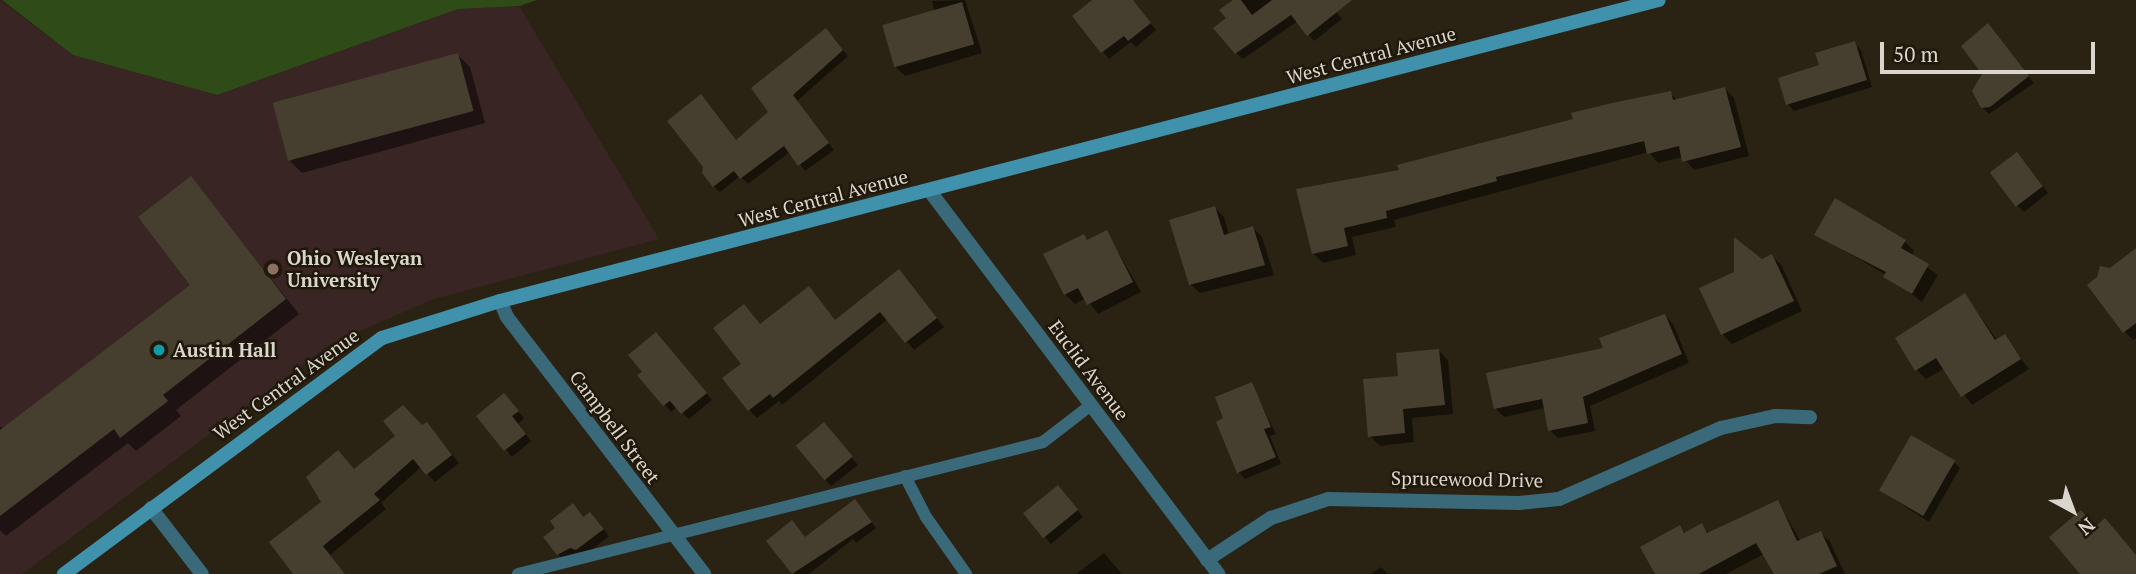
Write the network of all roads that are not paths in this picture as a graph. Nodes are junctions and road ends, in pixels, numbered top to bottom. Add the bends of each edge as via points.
1 (1658, 0) edge
2 (929, 190) junction
3 (500, 301) junction
4 (1091, 405) junction
5 (1810, 417) dead end
6 (905, 476) junction
7 (151, 508) junction
8 (671, 533) junction
9 (1207, 560) junction
10 (64, 574) edge
11 (202, 574) edge
12 (518, 574) edge
13 (704, 574) edge
14 (965, 574) edge
15 (1217, 574) edge

1 - 2 main road, West Central Avenue
2 - 3 main road, West Central Avenue
2 - 4 street, Euclid Avenue
3 - 7 main road, West Central Avenue via 382,338
3 - 8 street, Campbell Street via 507,317
4 - 6 lane via 1043,442
4 - 9 street, Euclid Avenue
5 - 9 street, Sprucewood Drive via 1775,416 1721,428 1559,499 1519,503 1328,499 1271,518
6 - 8 lane
6 - 14 lane
7 - 10 main road, West Central Avenue
7 - 11 street
8 - 12 lane
8 - 13 street, Campbell Street
9 - 15 street, Euclid Avenue

